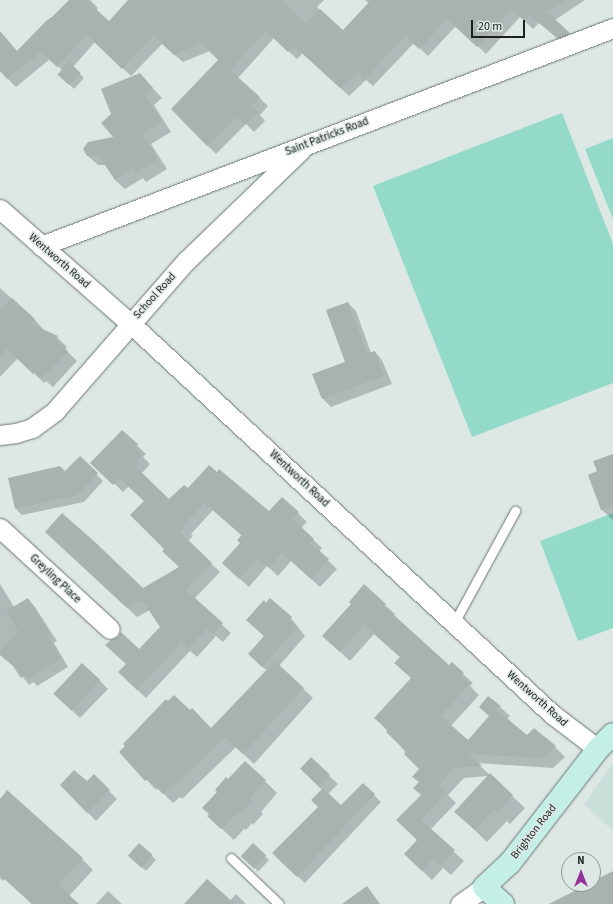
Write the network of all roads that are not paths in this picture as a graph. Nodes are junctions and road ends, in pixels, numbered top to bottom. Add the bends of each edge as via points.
1 (613, 28) edge
2 (306, 145) junction
3 (0, 208) edge
4 (42, 246) junction
5 (131, 324) junction
6 (0, 435) edge
7 (515, 511) dead end
8 (0, 528) edge
9 (454, 623) junction
10 (110, 630) dead end
11 (613, 734) edge
12 (598, 750) junction
13 (231, 858) dead end
14 (484, 887) junction
15 (279, 904) edge
16 (460, 904) edge
17 (503, 904) edge

1 - 2 street, Saint Patricks Road
2 - 4 street, Saint Patricks Road
2 - 5 street, School Road via 186,261
3 - 4 street, Wentworth Road
4 - 5 street, Wentworth Road
5 - 6 street, School Road via 55,410 32,428
5 - 9 street, Wentworth Road
7 - 9 lane
8 - 10 street, Greyling Place
9 - 12 street, Wentworth Road via 552,714
11 - 12 street, Brighton Road
12 - 14 street, Brighton Road via 510,863
13 - 15 lane
14 - 16 street, Brighton Road
14 - 17 street

